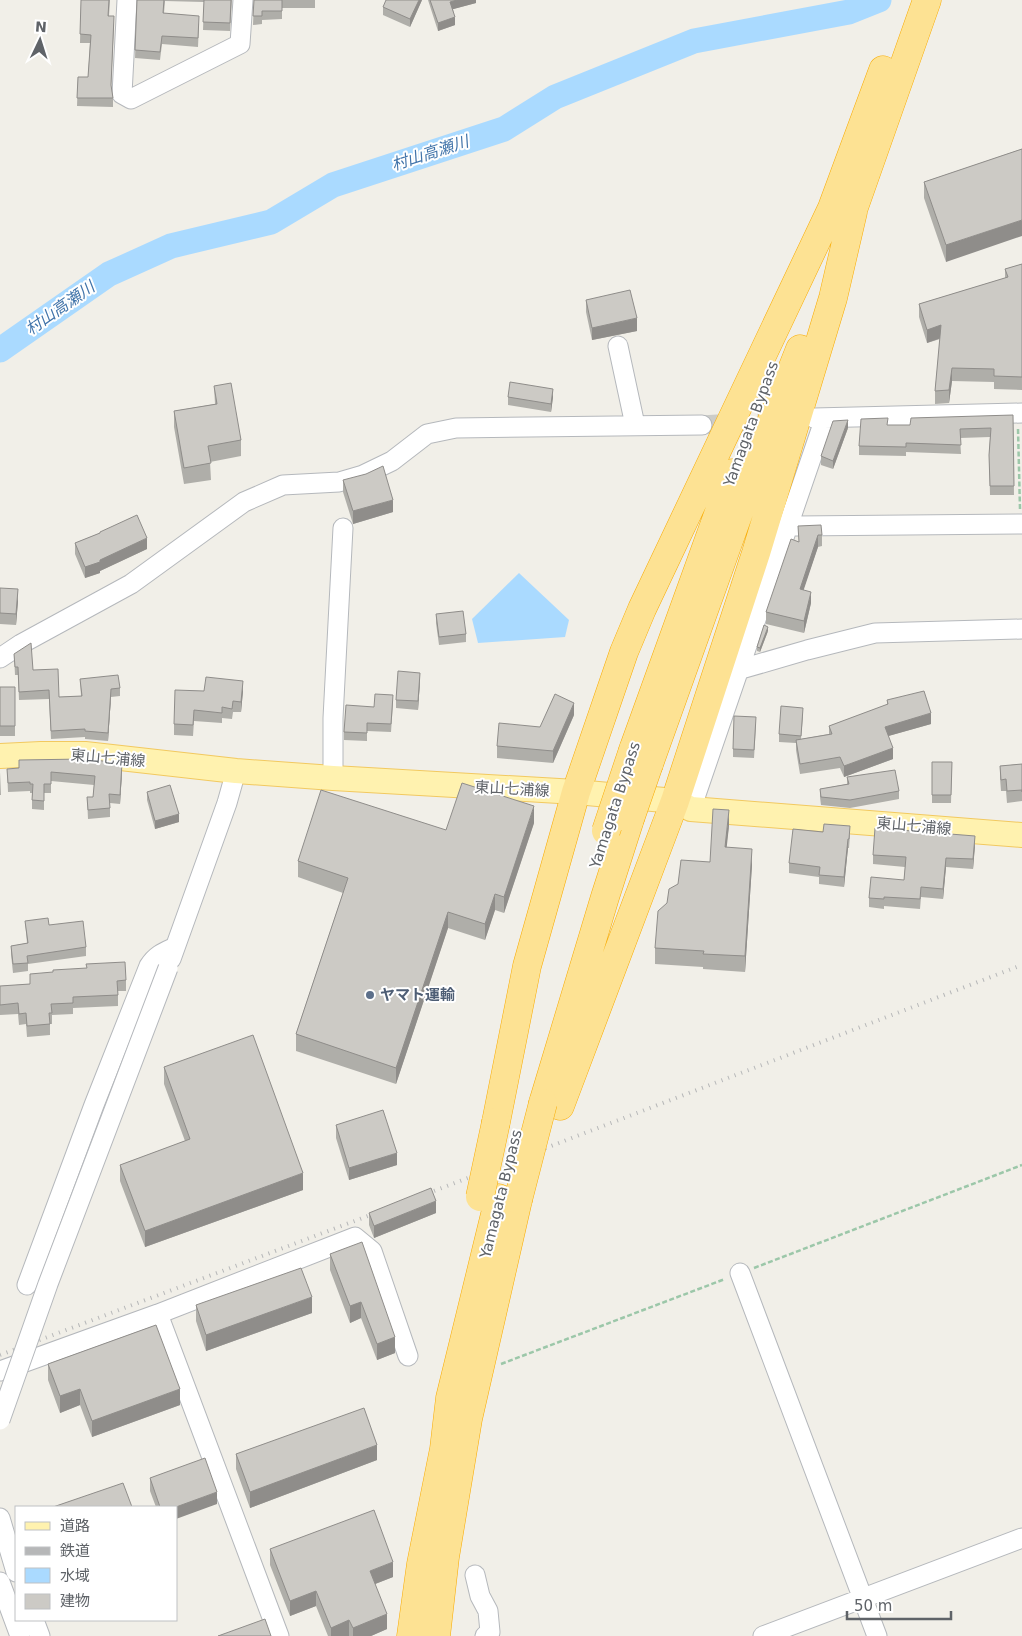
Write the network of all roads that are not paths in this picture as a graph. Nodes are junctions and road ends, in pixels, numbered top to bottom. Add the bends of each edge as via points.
1 (127, 0) edge
2 (243, 0) edge
3 (908, 0) edge
4 (927, 0) edge
5 (885, 93) junction
6 (843, 210) junction
7 (618, 346) dead end
8 (1020, 413) edge
9 (702, 424) tunnel mouth
10 (636, 426) junction
11 (1021, 524) edge
12 (787, 526) junction
13 (343, 528) dead end
14 (1022, 629) edge
15 (0, 658) edge
16 (738, 670) junction
17 (0, 756) edge
18 (641, 757) junction
19 (236, 771) junction
20 (333, 778) junction
21 (576, 792) junction
22 (683, 805) junction
23 (1022, 835) edge
24 (175, 947) junction
25 (542, 1106) junction
26 (507, 1198) junction
27 (740, 1273) dead end
28 (27, 1285) dead end
29 (158, 1314) junction
30 (408, 1356) dead end
31 (0, 1371) edge
32 (0, 1420) edge
33 (0, 1518) edge
34 (1022, 1538) edge
35 (445, 1557) junction
36 (15, 1569) edge
37 (475, 1575) dead end
38 (0, 1582) edge
39 (863, 1599) junction
40 (20, 1636) edge
41 (279, 1636) edge
42 (412, 1636) edge
43 (436, 1636) edge
44 (443, 1636) edge
45 (485, 1636) edge
46 (763, 1636) edge
47 (877, 1636) edge

1 - 2 street via 122,94 131,99 240,44
3 - 5 highway, Yamagata Bypass
4 - 5 highway, Yamagata Bypass
5 - 6 highway, Yamagata Bypass
6 - 18 highway, Yamagata Bypass via 772,420
6 - 21 highway via 642,609
6 - 22 highway via 833,298
7 - 10 street
8 - 12 street via 817,418
9 - 10 street
10 - 15 street via 456,428 427,434 392,461 364,476 339,482 283,485 244,502 131,584
11 - 12 street
12 - 16 street
13 - 20 street
14 - 16 street via 875,633
16 - 22 street
17 - 19 main road, 東山七浦線 via 85,754
18 - 25 highway, Yamagata Bypass, bridge via 630,819
18 - 25 highway, Yamagata Bypass, bridge via 606,831 560,981
19 - 20 main road, 東山七浦線
19 - 24 street
20 - 21 main road, 東山七浦線
21 - 22 main road, 東山七浦線
21 - 26 highway, bridge via 526,966 496,1122
22 - 23 main road, 東山七浦線
22 - 25 highway
24 - 28 street via 161,953 149,966
24 - 32 street, bridge
25 - 26 highway, Yamagata Bypass
25 - 26 highway
26 - 35 highway, Yamagata Bypass
26 - 42 highway, Yamagata Bypass via 450,1398
27 - 39 street
29 - 30 street via 355,1237 372,1251
29 - 31 street
29 - 41 street
33 - 36 street
34 - 39 street
35 - 43 highway, Yamagata Bypass
35 - 44 highway
37 - 45 street via 488,1612 490,1632
38 - 40 street
39 - 46 street
39 - 47 street

